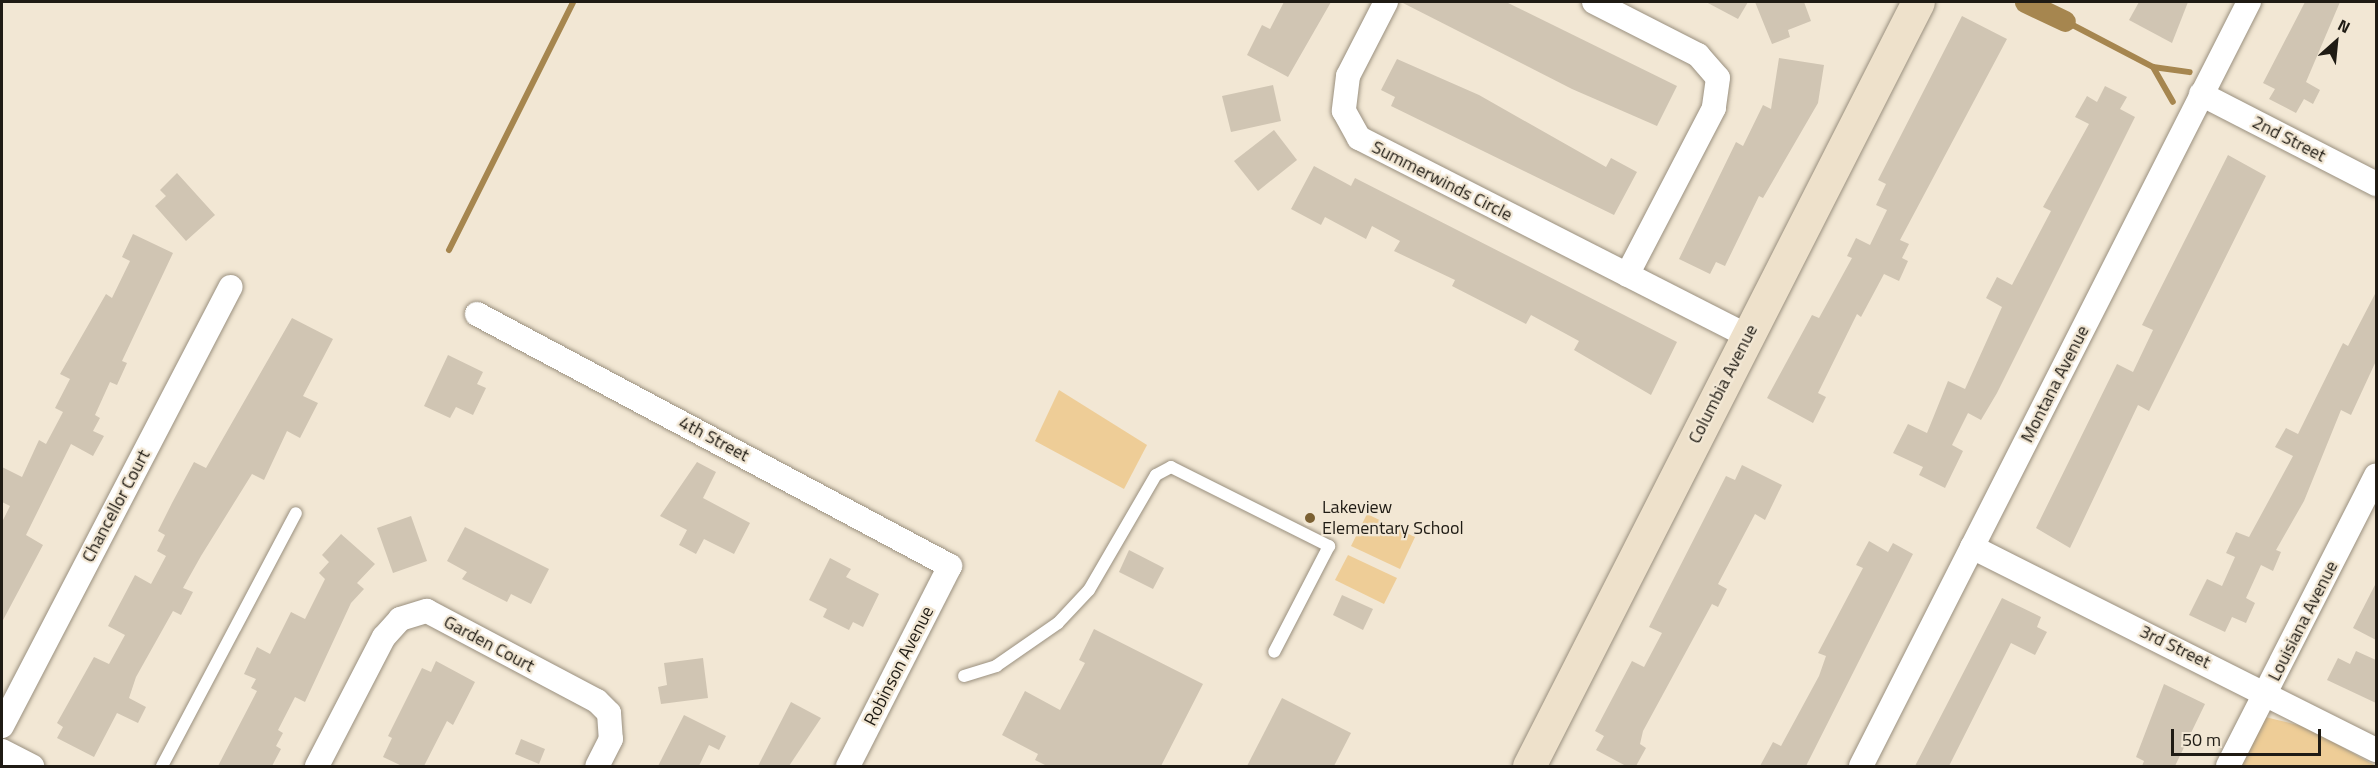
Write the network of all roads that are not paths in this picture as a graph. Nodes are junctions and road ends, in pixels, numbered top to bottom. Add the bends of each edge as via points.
1 (1386, 2) edge
2 (1594, 2) edge
3 (1918, 2) edge
4 (2249, 2) edge
5 (2202, 94) junction
6 (2376, 184) edge
7 (1627, 275) junction
8 (231, 287) dead end
9 (477, 314) dead end
10 (1747, 336) junction
11 (2376, 475) edge
12 (296, 513) dead end
13 (1972, 547) junction
14 (950, 566) joint
15 (1275, 651) dead end
16 (964, 675) dead end
17 (2266, 693) junction
18 (2, 726) edge
19 (2376, 750) edge
20 (2, 751) edge
21 (32, 766) edge
22 (162, 766) edge
23 (317, 766) edge
24 (597, 766) edge
25 (848, 766) edge
26 (1528, 766) edge
27 (1860, 766) edge
28 (2228, 766) edge

1 - 7 street, Summerwinds Circle via 1348,76 1344,111 1359,138
2 - 7 street via 1698,55 1718,78 1714,108
3 - 10 street, Columbia Avenue
4 - 5 street, Montana Avenue
5 - 6 street, 2nd Street
5 - 13 street, Montana Avenue
7 - 10 street, Summerwinds Circle
8 - 18 street, Chancellor Court
9 - 14 street, 4th Street
10 - 26 street, Columbia Avenue
11 - 17 street, Louisiana Avenue
12 - 22 lane
13 - 17 street, 3rd Street
13 - 27 street, Montana Avenue
14 - 25 street, Robinson Avenue
15 - 16 lane via 1329,546 1171,467 1156,475 1089,590 1058,623 996,666
17 - 19 street, 3rd Street
17 - 28 street, Louisiana Avenue
20 - 21 street
23 - 24 street, Garden Court via 384,637 400,619 427,611 597,701 609,713 611,739

